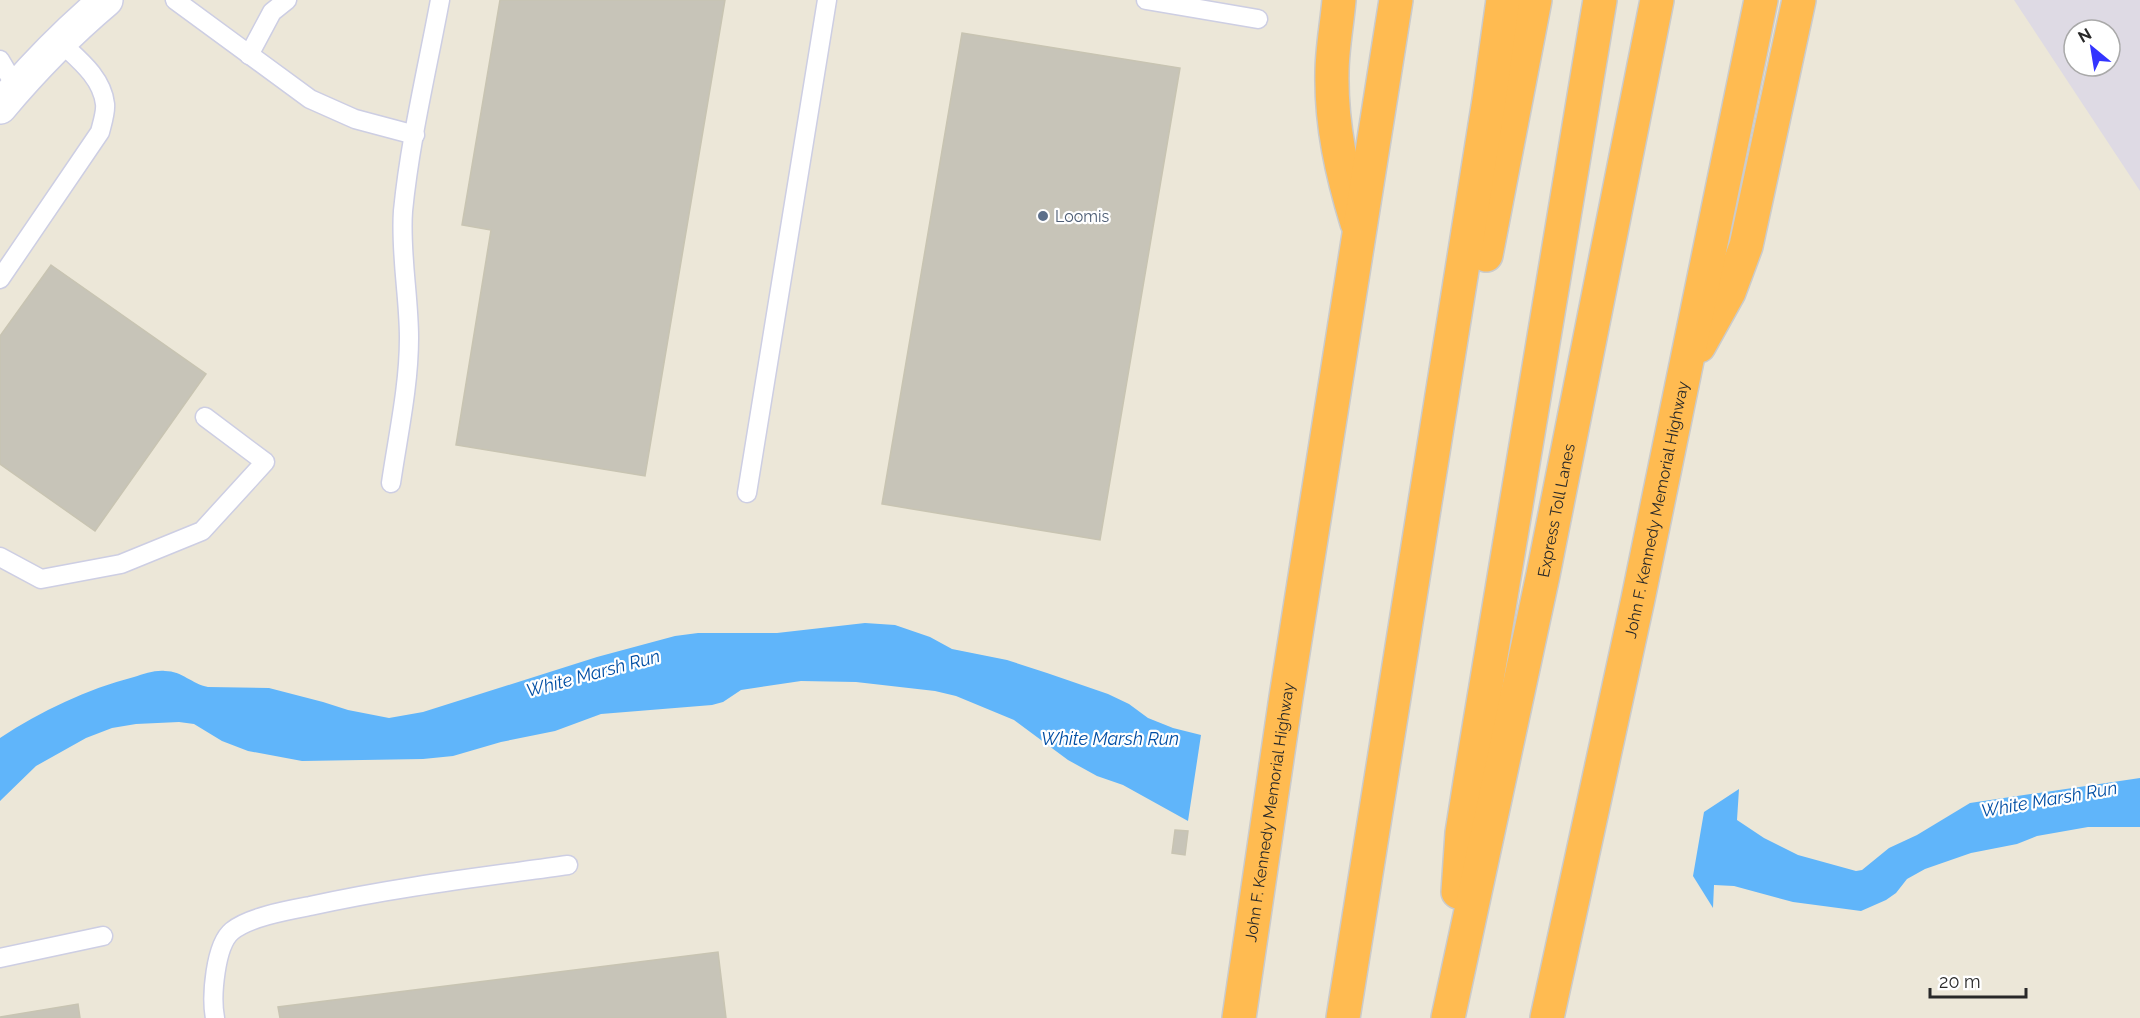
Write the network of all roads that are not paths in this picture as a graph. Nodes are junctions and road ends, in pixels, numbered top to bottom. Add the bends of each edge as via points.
1 (106, 0) edge
2 (175, 0) edge
3 (287, 0) edge
4 (440, 0) edge
5 (827, 0) edge
6 (1146, 0) edge
7 (1339, 0) edge
8 (1396, 0) edge
9 (1503, 0) edge
10 (1535, 0) edge
11 (1600, 0) edge
12 (1657, 0) edge
13 (1761, 0) edge
14 (1799, 0) edge
15 (1258, 19) dead end
16 (60, 42) junction
17 (249, 55) junction
18 (5, 85) edge
19 (414, 135) junction
20 (1360, 234) junction
21 (0, 279) edge
22 (1685, 368) junction
23 (205, 417) dead end
24 (391, 483) dead end
25 (747, 493) dead end
26 (0, 557) edge
27 (1369, 852) junction
28 (568, 865) dead end
29 (103, 936) dead end
30 (0, 958) edge
31 (1457, 978) junction
32 (215, 1018) edge
33 (1239, 1018) edge
34 (1343, 1018) edge
35 (1448, 1018) edge
36 (1547, 1018) edge

1 - 16 street
2 - 17 lane
3 - 17 lane via 272,12
4 - 19 lane
5 - 25 lane
6 - 15 lane
7 - 20 highway via 1333,106 1342,168
8 - 20 highway, John F. Kennedy Memorial Highway
9 - 27 highway
10 - 27 highway
11 - 31 highway via 1462,833
12 - 31 highway, Express Toll Lanes via 1546,563
13 - 22 highway, John F. Kennedy Memorial Highway
14 - 22 highway via 1746,246 1729,292
16 - 18 street
16 - 21 lane via 100,86 105,105 100,132
17 - 19 lane via 332,111
19 - 24 lane via 402,244 408,366
20 - 33 highway, John F. Kennedy Memorial Highway
22 - 36 highway, John F. Kennedy Memorial Highway
23 - 26 lane via 265,462 202,531 121,564 40,579
27 - 34 highway
28 - 32 lane via 364,894 264,916 231,931 217,957
29 - 30 lane
31 - 35 highway, Express Toll Lanes

